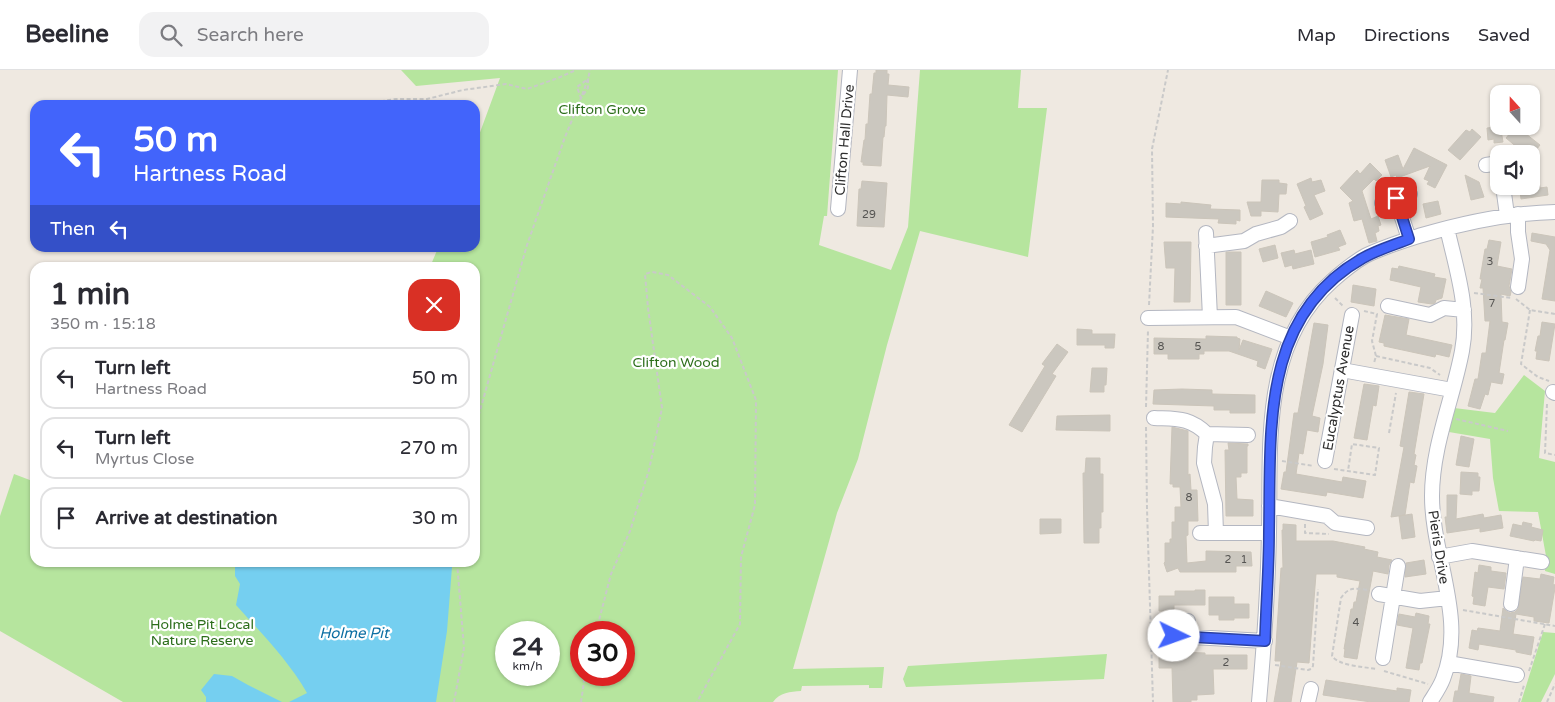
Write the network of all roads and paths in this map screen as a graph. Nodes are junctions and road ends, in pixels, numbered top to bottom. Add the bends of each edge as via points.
1 (576, 70) edge
2 (590, 70) edge
3 (850, 70) edge
4 (1168, 70) edge
5 (588, 79) junction
6 (581, 98) junction
7 (389, 100) edge
8 (1410, 194) dead end
9 (1507, 195) edge
10 (1396, 198) junction
11 (1382, 203) dead end
12 (838, 209) dead end
13 (1555, 212) edge
14 (1513, 214) junction
15 (1284, 228) dead end
16 (1447, 228) junction
17 (1409, 239) junction
18 (1324, 287) junction
19 (1518, 287) dead end
20 (1462, 292) junction
21 (1388, 306) dead end
22 (1464, 310) junction
23 (1530, 310) junction
24 (1352, 312) junction
25 (1555, 314) edge
26 (1210, 317) junction
27 (1148, 318) junction
28 (1291, 338) junction
29 (1376, 356) junction
30 (1342, 370) junction
31 (1372, 375) junction
32 (1398, 380) junction
33 (1448, 389) junction
34 (1552, 392) edge
35 (480, 410) edge
36 (1149, 416) junction
37 (1444, 417) junction
38 (1508, 430) dead end
39 (1389, 433) dead end
40 (1207, 434) junction
41 (1248, 435) dead end
42 (1555, 455) edge
43 (1325, 461) dead end
44 (1348, 471) dead end
45 (1375, 475) dead end
46 (1269, 506) junction
47 (1304, 512) junction
48 (1334, 523) junction
49 (1367, 528) dead end
50 (1200, 533) dead end
51 (1216, 533) junction
52 (1269, 533) junction
53 (1439, 557) junction
54 (1517, 558) junction
55 (1542, 562) dead end
56 (1398, 566) dead end
57 (457, 567) edge
58 (1318, 589) dead end
59 (1379, 594) joint
60 (1393, 597) junction
61 (1449, 603) junction
62 (1511, 604) dead end
63 (1188, 620) dead end
64 (599, 621) edge
65 (1545, 624) junction
66 (1555, 626) edge
67 (1265, 641) junction
68 (1383, 658) dead end
69 (1262, 663) junction
70 (1448, 663) junction
71 (1523, 679) junction
72 (1555, 684) edge
73 (583, 686) edge
74 (1439, 688) junction
75 (454, 702) edge
76 (581, 702) edge
77 (697, 702) edge
78 (1153, 702) edge
79 (1258, 702) edge
80 (1430, 702) edge
81 (1519, 702) edge
82 (1547, 702) edge

1 - 7 path via 527,89 506,84 427,99
2 - 5 path
3 - 12 street, Clifton Hall Drive
4 - 27 path via 1152,149 1154,226
5 - 6 path
5 - 6 path via 576,87
6 - 35 path via 527,244
8 - 10 street
9 - 14 street
10 - 11 street
10 - 17 street
13 - 14 street
14 - 16 street
14 - 19 street via 1522,259
15 - 26 street via 1256,234 1244,241 1206,239
16 - 17 street
16 - 20 street, Pieris Drive
17 - 18 street via 1364,257
18 - 24 path
18 - 28 street
20 - 22 street, Pieris Drive
20 - 23 path via 1516,299
21 - 22 street via 1430,315 1444,308
22 - 33 street, Pieris Drive via 1462,351
23 - 25 path
23 - 34 path via 1521,364 1538,377 1551,381
24 - 29 path via 1377,314 1372,341
24 - 30 street, Eucalyptus Avenue
26 - 27 street
26 - 28 street via 1243,319
27 - 36 path
28 - 46 street via 1281,364 1272,414
29 - 31 path
29 - 33 path via 1430,368 1446,379
30 - 31 street
30 - 43 street, Eucalyptus Avenue
31 - 32 street
32 - 33 street
32 - 39 path
33 - 37 street, Pieris Drive
34 - 42 path via 1545,453
36 - 40 street via 1197,424
36 - 78 path via 1146,510
37 - 38 path
37 - 53 street, Pieris Drive via 1432,495
40 - 41 street
40 - 51 street via 1204,464 1215,504
44 - 45 path via 1352,444 1379,448
46 - 47 street
46 - 52 street
47 - 48 street via 1327,516
47 - 48 path via 1305,533 1330,534
48 - 49 street
50 - 51 street
51 - 52 street
52 - 67 street
53 - 54 street via 1472,552
53 - 61 street, Pieris Drive
54 - 55 street
54 - 62 street
56 - 60 street
57 - 75 path via 464,648
58 - 69 path via 1311,669
59 - 60 street
59 - 74 path via 1357,588 1345,592 1341,598 1332,656 1342,663 1391,672
60 - 61 street
60 - 68 street
61 - 65 path
61 - 70 street, Pieris Drive via 1452,637
63 - 67 street via 1180,636
64 - 77 path via 610,574 630,531 649,470 662,408 645,274 652,272 668,275 710,307 732,338 756,400 755,505 741,557 740,624
65 - 66 path
65 - 71 path
67 - 69 street
69 - 79 street
70 - 71 street
70 - 74 street, Pieris Drive
71 - 81 path
72 - 82 path
73 - 76 path
74 - 80 street, Pieris Drive

